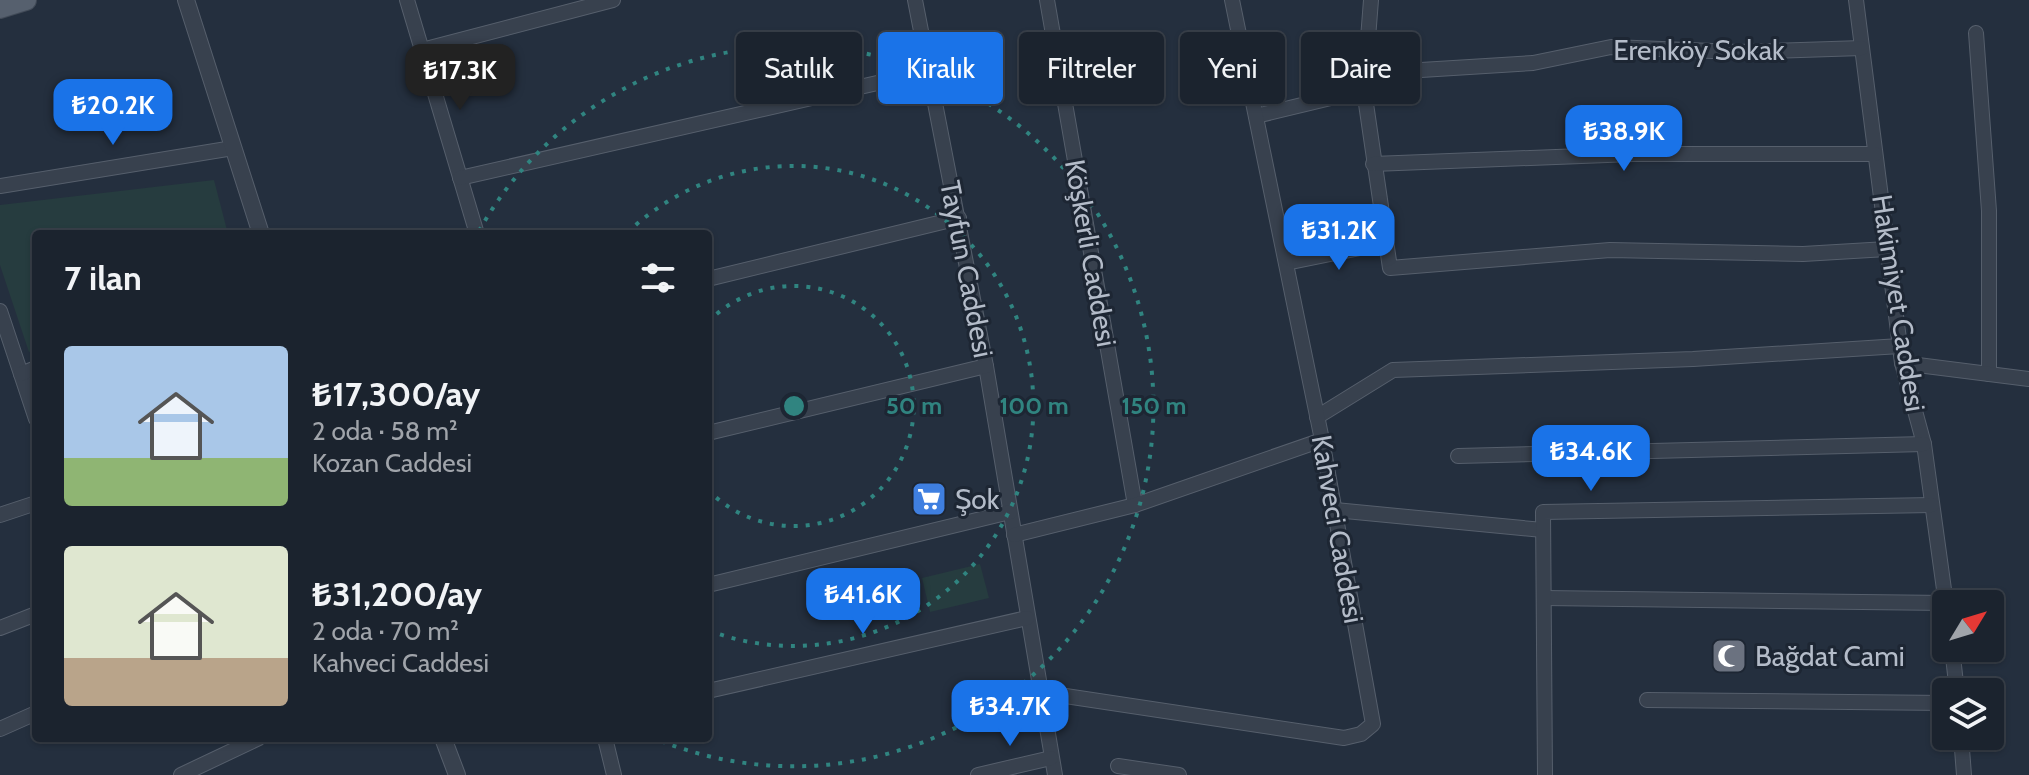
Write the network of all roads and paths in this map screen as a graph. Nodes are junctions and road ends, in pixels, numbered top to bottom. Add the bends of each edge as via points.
1 (26, 0) edge
2 (186, 0) edge
3 (407, 0) edge
4 (613, 0) edge
5 (915, 0) edge
6 (1047, 0) edge
7 (1232, 0) edge
8 (1371, 0) edge
9 (1856, 0) edge
10 (0, 8) edge
11 (922, 32) edge
12 (1369, 32) edge
13 (1976, 33) dead end
14 (1862, 48) junction
15 (422, 50) junction
16 (1420, 72) edge
17 (878, 83) edge
18 (937, 104) edge
19 (1306, 104) edge
20 (1366, 104) edge
21 (1256, 116) junction
22 (233, 148) junction
23 (1875, 154) junction
24 (1373, 164) junction
25 (460, 178) junction
26 (0, 186) edge
27 (959, 218) junction
28 (260, 230) edge
29 (476, 230) edge
30 (1384, 243) junction
31 (1887, 249) junction
32 (1286, 263) junction
33 (712, 278) edge
34 (0, 311) edge
35 (1900, 346) junction
36 (1902, 363) junction
37 (986, 366) junction
38 (32, 370) edge
39 (21, 374) junction
40 (1989, 374) junction
41 (2029, 379) edge
42 (32, 407) edge
43 (1317, 417) junction
44 (712, 432) edge
45 (1322, 440) junction
46 (1924, 444) junction
47 (1458, 456) dead end
48 (32, 504) edge
49 (1135, 505) junction
50 (1932, 505) junction
51 (1335, 510) junction
52 (1010, 512) junction
53 (0, 515) edge
54 (1543, 530) junction
55 (1014, 535) junction
56 (712, 584) edge
57 (1944, 590) edge
58 (1544, 598) junction
59 (1932, 604) edge
60 (32, 616) edge
61 (1027, 618) junction
62 (0, 628) edge
63 (712, 690) edge
64 (1039, 692) junction
65 (1647, 700) dead end
66 (1932, 703) edge
67 (32, 715) edge
68 (0, 729) edge
69 (251, 742) edge
70 (445, 742) edge
71 (606, 742) edge
72 (1962, 750) edge
73 (1051, 758) junction
74 (1118, 766) dead end
75 (181, 775) edge
76 (457, 775) edge
77 (614, 775) edge
78 (978, 775) edge
79 (1055, 775) edge
80 (1179, 775) edge
81 (1545, 775) edge
82 (1964, 775) edge

1 - 10 main road
2 - 22 street
3 - 15 street
4 - 15 street
5 - 11 street, Tayfun Caddesi
6 - 49 street, Köşkerli Caddesi
7 - 21 street, Kahveci Caddesi
8 - 12 street
9 - 14 street, Hakimiyet Caddesi
13 - 40 street via 1989,211
14 - 16 street, Erenköy Sokak via 1738,52 1611,47 1533,63
14 - 23 street, Hakimiyet Caddesi
15 - 25 street
17 - 25 street
18 - 27 street, Tayfun Caddesi
19 - 21 street, Erenköy Sokak
20 - 24 street
21 - 32 street, Kahveci Caddesi
22 - 26 street
22 - 28 street
23 - 24 street via 1633,154
23 - 31 street, Hakimiyet Caddesi
24 - 30 street
25 - 29 street
27 - 33 street
27 - 37 street, Tayfun Caddesi
30 - 31 street via 1390,268 1610,250 1803,254
30 - 32 street
31 - 35 street, Hakimiyet Caddesi
32 - 43 street, Kahveci Caddesi
34 - 39 street
35 - 36 street, Hakimiyet Caddesi
35 - 43 street via 1393,370
36 - 40 street
36 - 46 street, Hakimiyet Caddesi
37 - 44 street
37 - 52 street, Tayfun Caddesi
38 - 39 street
39 - 42 street
40 - 41 street
43 - 45 street, Kahveci Caddesi
45 - 49 street
45 - 51 street, Kahveci Caddesi
46 - 47 street
46 - 50 street, Hakimiyet Caddesi
48 - 53 street
49 - 55 street
50 - 54 street via 1543,512
50 - 57 street, Hakimiyet Caddesi
51 - 54 street
51 - 64 street, Kahveci Caddesi via 1373,724 1361,734 1344,738
52 - 55 street, Tayfun Caddesi
52 - 56 street
54 - 58 street
55 - 61 street, Tayfun Caddesi
58 - 59 street
58 - 81 street
60 - 62 street
61 - 63 street
61 - 64 street, Tayfun Caddesi
64 - 73 street, Tayfun Caddesi
65 - 66 street
67 - 68 street
69 - 75 street
70 - 76 street
71 - 77 street
72 - 82 street
73 - 78 street
73 - 79 street, Tayfun Caddesi
74 - 80 street

